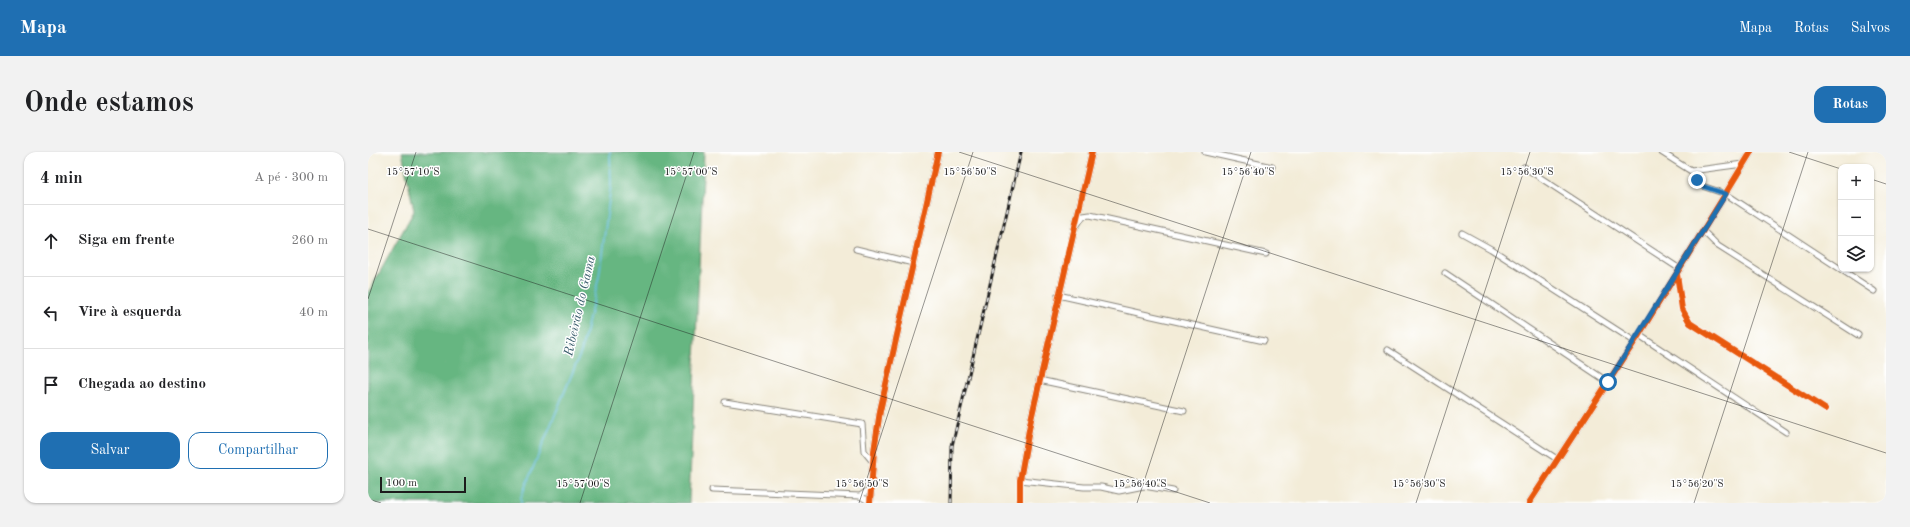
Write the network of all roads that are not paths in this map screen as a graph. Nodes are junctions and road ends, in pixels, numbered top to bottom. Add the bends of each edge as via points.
1 (938, 152) edge
2 (1092, 152) edge
3 (1206, 152) edge
4 (1661, 152) edge
5 (1751, 152) edge
6 (1743, 164) junction
7 (1272, 167) dead end
8 (1524, 168) dead end
9 (1699, 171) junction
10 (1726, 194) junction
11 (1074, 231) junction
12 (1703, 231) junction
13 (1462, 233) dead end
14 (856, 249) dead end
15 (1266, 254) dead end
16 (913, 262) junction
17 (1678, 272) junction
18 (1444, 273) dead end
19 (1874, 291) dead end
20 (1058, 295) junction
21 (1858, 334) dead end
22 (1639, 335) junction
23 (1264, 341) dead end
24 (1634, 341) junction
25 (1388, 350) dead end
26 (1039, 380) junction
27 (1608, 382) junction
28 (725, 402) dead end
29 (1825, 409) dead end
30 (1184, 412) dead end
31 (1786, 432) dead end
32 (1557, 459) junction
33 (873, 462) junction
34 (1020, 480) junction
35 (870, 489) junction
36 (712, 490) dead end
37 (1173, 491) dead end
38 (860, 496) junction
39 (870, 502) edge
40 (1020, 503) edge
41 (1529, 503) edge

1 - 16 street
2 - 11 street
3 - 7 street
4 - 9 street via 1686,169
5 - 6 street
6 - 9 street
6 - 10 street
8 - 17 street
9 - 10 street via 1699,185
10 - 12 street
10 - 19 street
11 - 15 street via 1081,218 1090,215
11 - 20 street
12 - 17 street
12 - 21 street via 1718,246
13 - 24 street
14 - 16 street
16 - 33 street via 880,411
17 - 22 street
17 - 29 street via 1682,309 1690,323
18 - 27 street
20 - 23 street
20 - 26 street
22 - 24 street
22 - 31 street
24 - 27 street
25 - 32 street
26 - 30 street
26 - 34 street
27 - 32 street
28 - 33 street via 862,424 864,452
32 - 41 street
33 - 35 street
34 - 37 street via 1084,487 1100,486 1118,491 1144,486
34 - 40 street
35 - 38 street
35 - 39 street
36 - 38 street
38 - 39 street

